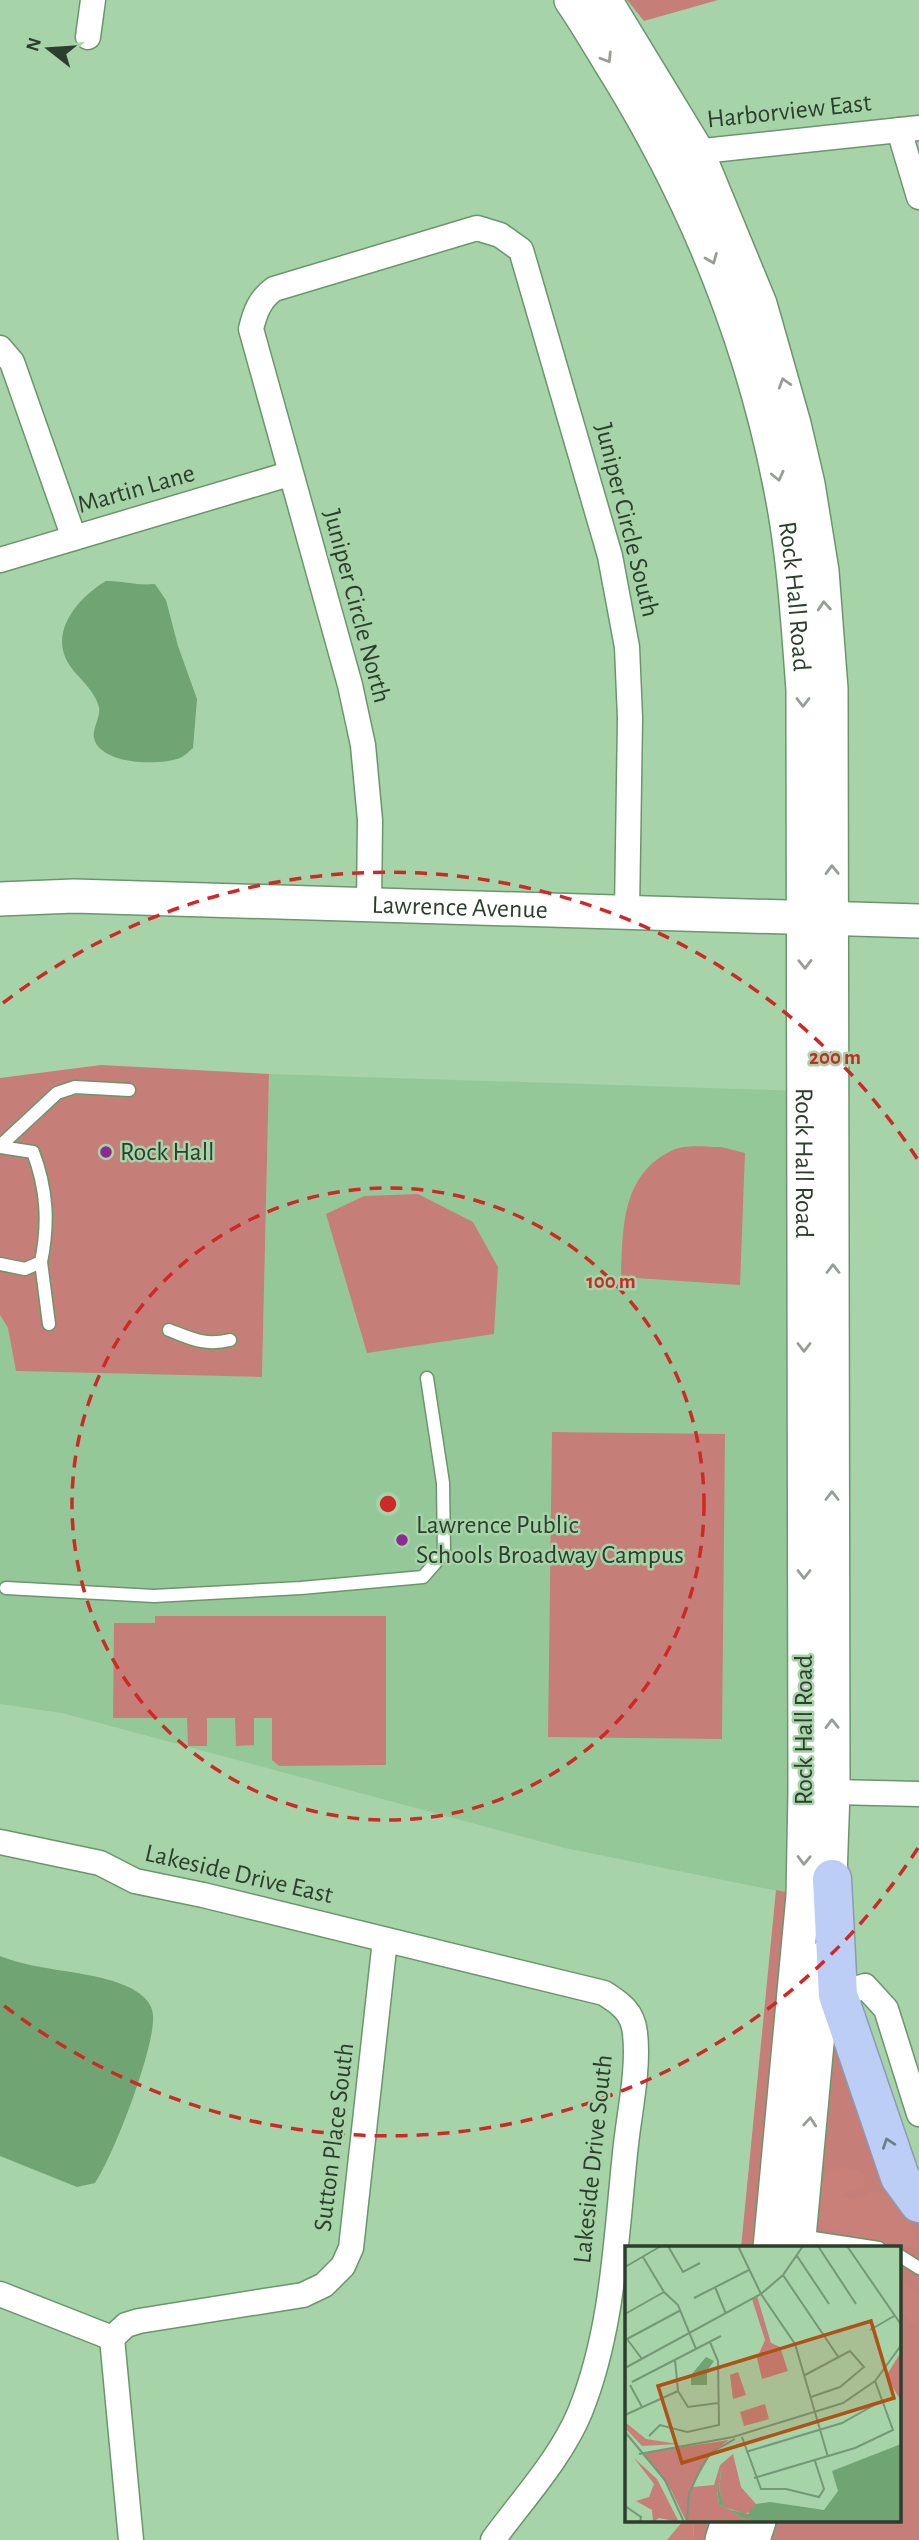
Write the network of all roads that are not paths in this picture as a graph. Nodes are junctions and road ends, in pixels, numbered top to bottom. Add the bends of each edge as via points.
1 (93, 0) edge
2 (571, 0) edge
3 (605, 0) edge
4 (88, 37) dead end
5 (909, 129) edge
6 (681, 153) junction
7 (919, 197) edge
8 (251, 329) joint
9 (0, 348) edge
10 (289, 474) junction
11 (74, 538) junction
12 (0, 560) edge
13 (0, 899) edge
14 (369, 906) junction
15 (627, 912) junction
16 (819, 919) junction
17 (919, 921) edge
18 (128, 1090) dead end
19 (0, 1146) edge
20 (41, 1262) junction
21 (0, 1264) edge
22 (49, 1324) dead end
23 (169, 1329) dead end
24 (230, 1340) dead end
25 (427, 1378) dead end
26 (818, 1441) junction
27 (6, 1588) dead end
28 (833, 1792) junction
29 (919, 1794) edge
30 (0, 1842) edge
31 (832, 1879) junction
32 (385, 1940) junction
33 (838, 1995) junction
34 (919, 2114) edge
35 (919, 2203) edge
36 (785, 2241) edge
37 (852, 2246) edge
38 (902, 2258) edge
39 (919, 2268) edge
40 (0, 2294) edge
41 (112, 2338) junction
42 (728, 2522) edge
43 (131, 2540) edge
44 (493, 2540) edge
45 (722, 2540) edge

1 - 4 street
2 -> 6 main road, Rock Hall Road
3 - 6 main road, Rock Hall Road
5 - 6 street, Harborview East
5 - 7 street
6 - 16 main road, Rock Hall Road via 760,304 808,484 822,571 831,689
8 - 10 street, Juniper Circle North
8 - 15 street, Juniper Circle South via 255,312 274,289 477,228 500,235 521,250 610,556 627,647
9 - 11 street via 12,362
10 - 11 street, Martin Lane
10 - 14 street, Juniper Circle North via 363,745 370,820
11 - 12 street, Martin Lane
13 - 14 main road, Lawrence Avenue via 74,896
14 - 15 main road, Lawrence Avenue
15 - 16 main road, Lawrence Avenue
16 - 17 main road, Lawrence Avenue
16 - 26 main road, Rock Hall Road
18 - 19 lane via 75,1087 57,1093
19 - 20 lane via 33,1152 42,1177 46,1237
20 - 21 lane via 25,1269
20 - 22 lane
23 - 24 lane via 200,1343
25 - 27 lane via 443,1483 444,1553 423,1577 155,1596
28 -> 26 main road, Rock Hall Road
26 -> 36 main road, Rock Hall Road via 803,1896
28 - 29 street
28 - 31 main road, Rock Hall Road
30 - 32 street, Lakeside Drive East via 100,1863 149,1885
31 - 33 highway
36 -> 31 main road, Rock Hall Road
32 - 41 street, Sutton Place South via 362,2171 351,2248 343,2266 324,2285 303,2295 139,2321 126,2325
32 - 44 street, Lakeside Drive South via 604,1993 631,2015 635,2033 612,2274 591,2381 579,2415 556,2453
33 - 34 street via 865,1986 886,2010
35 -> 33 highway via 900,2177
36 - 37 lane
38 - 39 lane
40 - 41 street
41 - 43 street
42 - 45 main road

